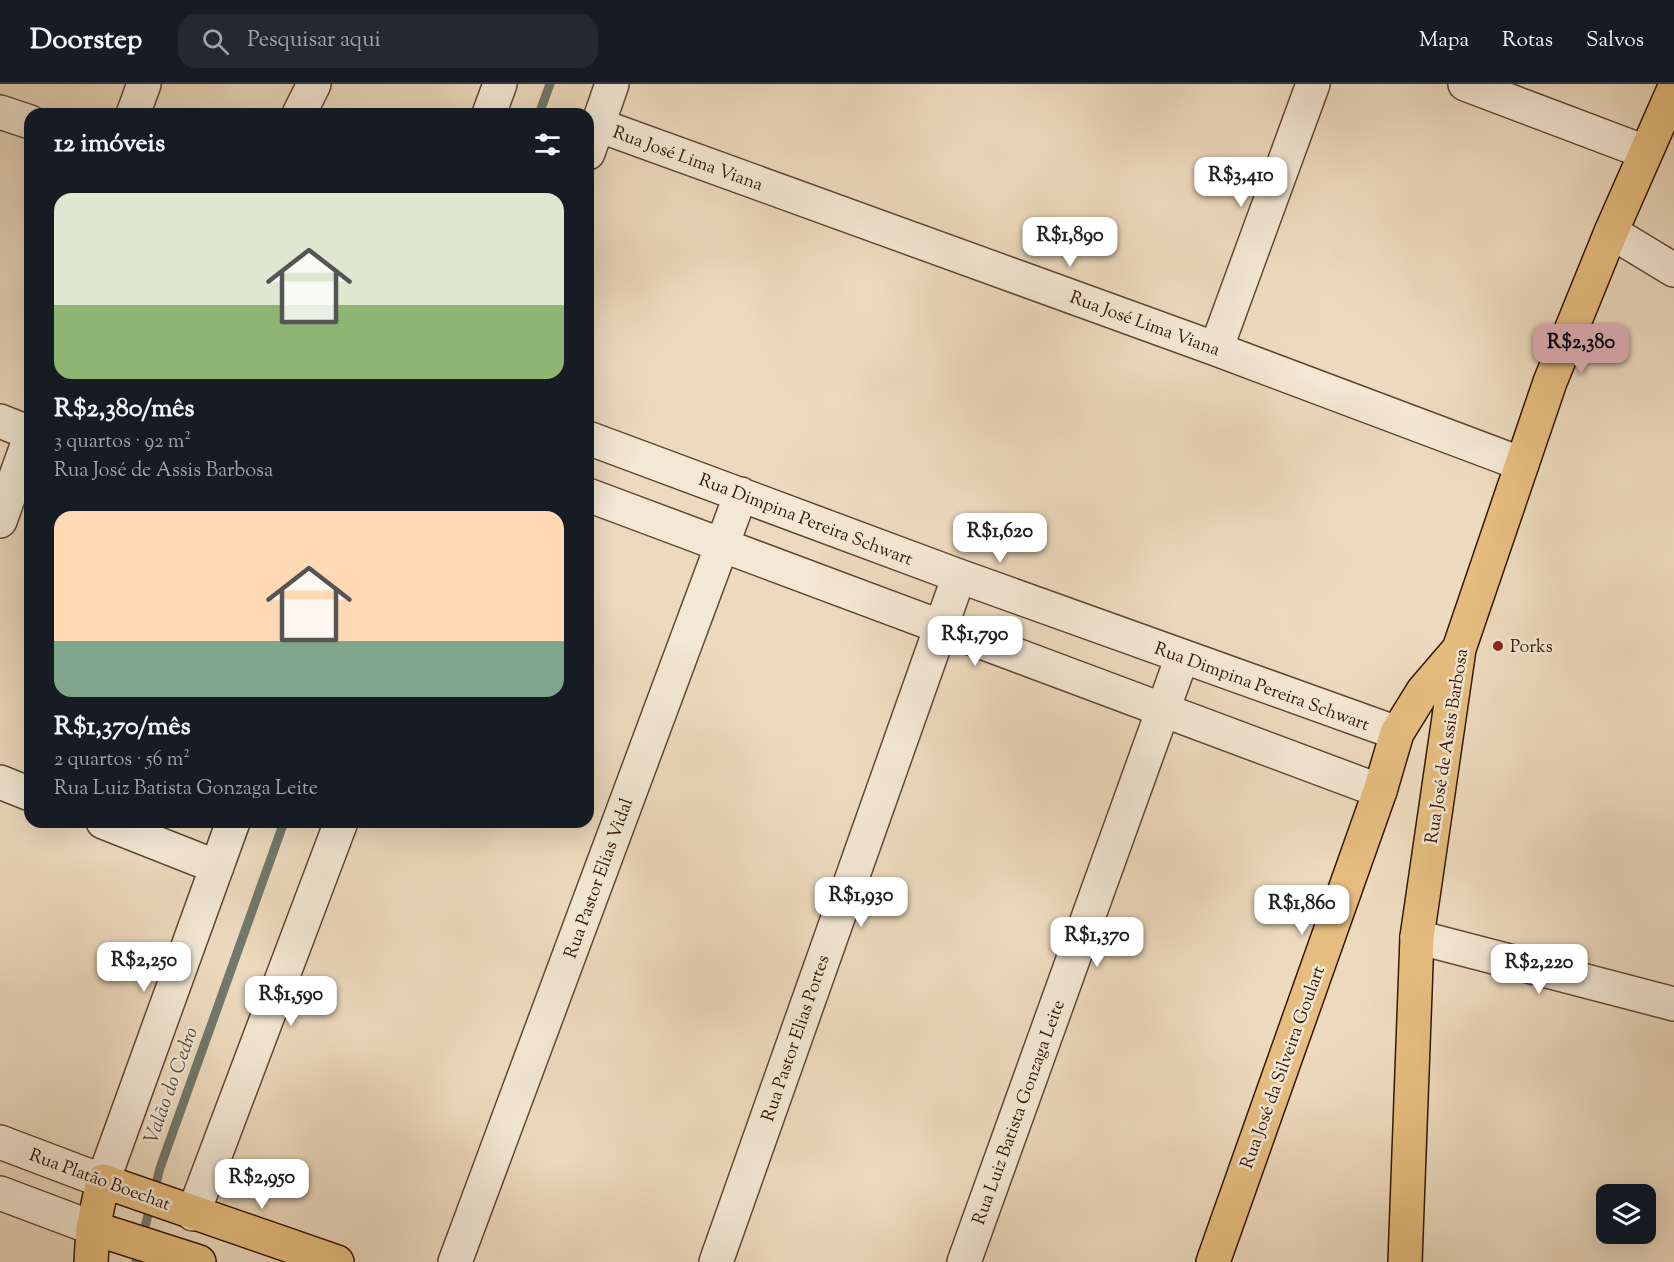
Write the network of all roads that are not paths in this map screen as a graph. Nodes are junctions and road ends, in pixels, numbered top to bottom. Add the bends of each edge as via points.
1 (144, 84) edge
2 (314, 84) edge
3 (500, 84) edge
4 (612, 84) edge
5 (1313, 84) edge
6 (1465, 84) edge
7 (1674, 89) edge
8 (135, 108) edge
9 (302, 108) edge
10 (491, 108) edge
11 (0, 112) edge
12 (24, 120) edge
13 (594, 136) edge
14 (594, 139) edge
15 (1645, 152) junction
16 (1611, 232) junction
17 (1674, 270) edge
18 (1216, 349) junction
19 (0, 421) edge
20 (24, 432) edge
21 (594, 440) edge
22 (24, 452) edge
23 (1522, 464) junction
24 (741, 494) junction
25 (594, 497) edge
26 (0, 521) edge
27 (722, 545) junction
28 (959, 576) junction
29 (940, 627) junction
30 (1459, 649) junction
31 (1182, 657) junction
32 (1162, 709) junction
33 (1396, 733) junction
34 (0, 782) edge
35 (1380, 791) junction
36 (24, 792) edge
37 (118, 828) edge
38 (231, 828) edge
39 (339, 828) edge
40 (217, 867) junction
41 (1417, 936) junction
42 (1674, 1004) edge
43 (0, 1142) edge
44 (117, 1186) junction
45 (0, 1193) edge
46 (182, 1210) junction
47 (107, 1233) junction
48 (179, 1257) edge
49 (91, 1262) edge
50 (337, 1262) edge
51 (455, 1262) edge
52 (716, 1262) edge
53 (964, 1262) edge
54 (1213, 1262) edge
55 (1405, 1262) edge

1 - 8 street
2 - 9 street
3 - 10 street
4 - 13 street
5 - 18 street
6 - 15 street
7 - 15 main road, Rua José de Assis Barbosa
11 - 12 street
14 - 18 street, Rua José Lima Viana
15 - 16 main road, Rua José de Assis Barbosa
16 - 17 street
16 - 23 main road, Rua José de Assis Barbosa via 1550,382
18 - 23 street, Rua José Lima Viana
19 - 20 street
21 - 24 street, Rua Dimpina Pereira Schwart
22 - 26 street
23 - 30 main road, Rua José de Assis Barbosa
24 - 27 street, Rua Pastor Elias Vidal
24 - 28 street, Rua Dimpina Pereira Schwart
25 - 27 street
27 - 29 street
27 - 51 street, Rua Pastor Elias Vidal
28 - 29 street, Rua Pastor Elias Portes
28 - 31 street, Rua Dimpina Pereira Schwart
29 - 32 street
29 - 52 street, Rua Pastor Elias Portes
30 - 33 main road, Rua José da Silveira Goulart via 1423,691
30 - 41 main road, Rua José de Assis Barbosa
31 - 32 street, Rua Luiz Batista Gonzaga Leite
31 - 33 street, Rua Dimpina Pereira Schwart
32 - 35 street
32 - 53 street, Rua Luiz Batista Gonzaga Leite
33 - 35 main road, Rua José da Silveira Goulart
34 - 36 street
35 - 54 main road, Rua José da Silveira Goulart
37 - 40 street
38 - 40 street
39 - 46 street
40 - 44 street
41 - 42 street
41 - 55 main road, Rua José de Assis Barbosa
43 - 44 street, Rua Platão Boechat
44 - 46 main road, Rua Platão Boechat
44 - 47 main road
45 - 47 street
46 - 48 main road
46 - 50 main road, Rua Platão Boechat
47 - 48 main road
47 - 49 main road

